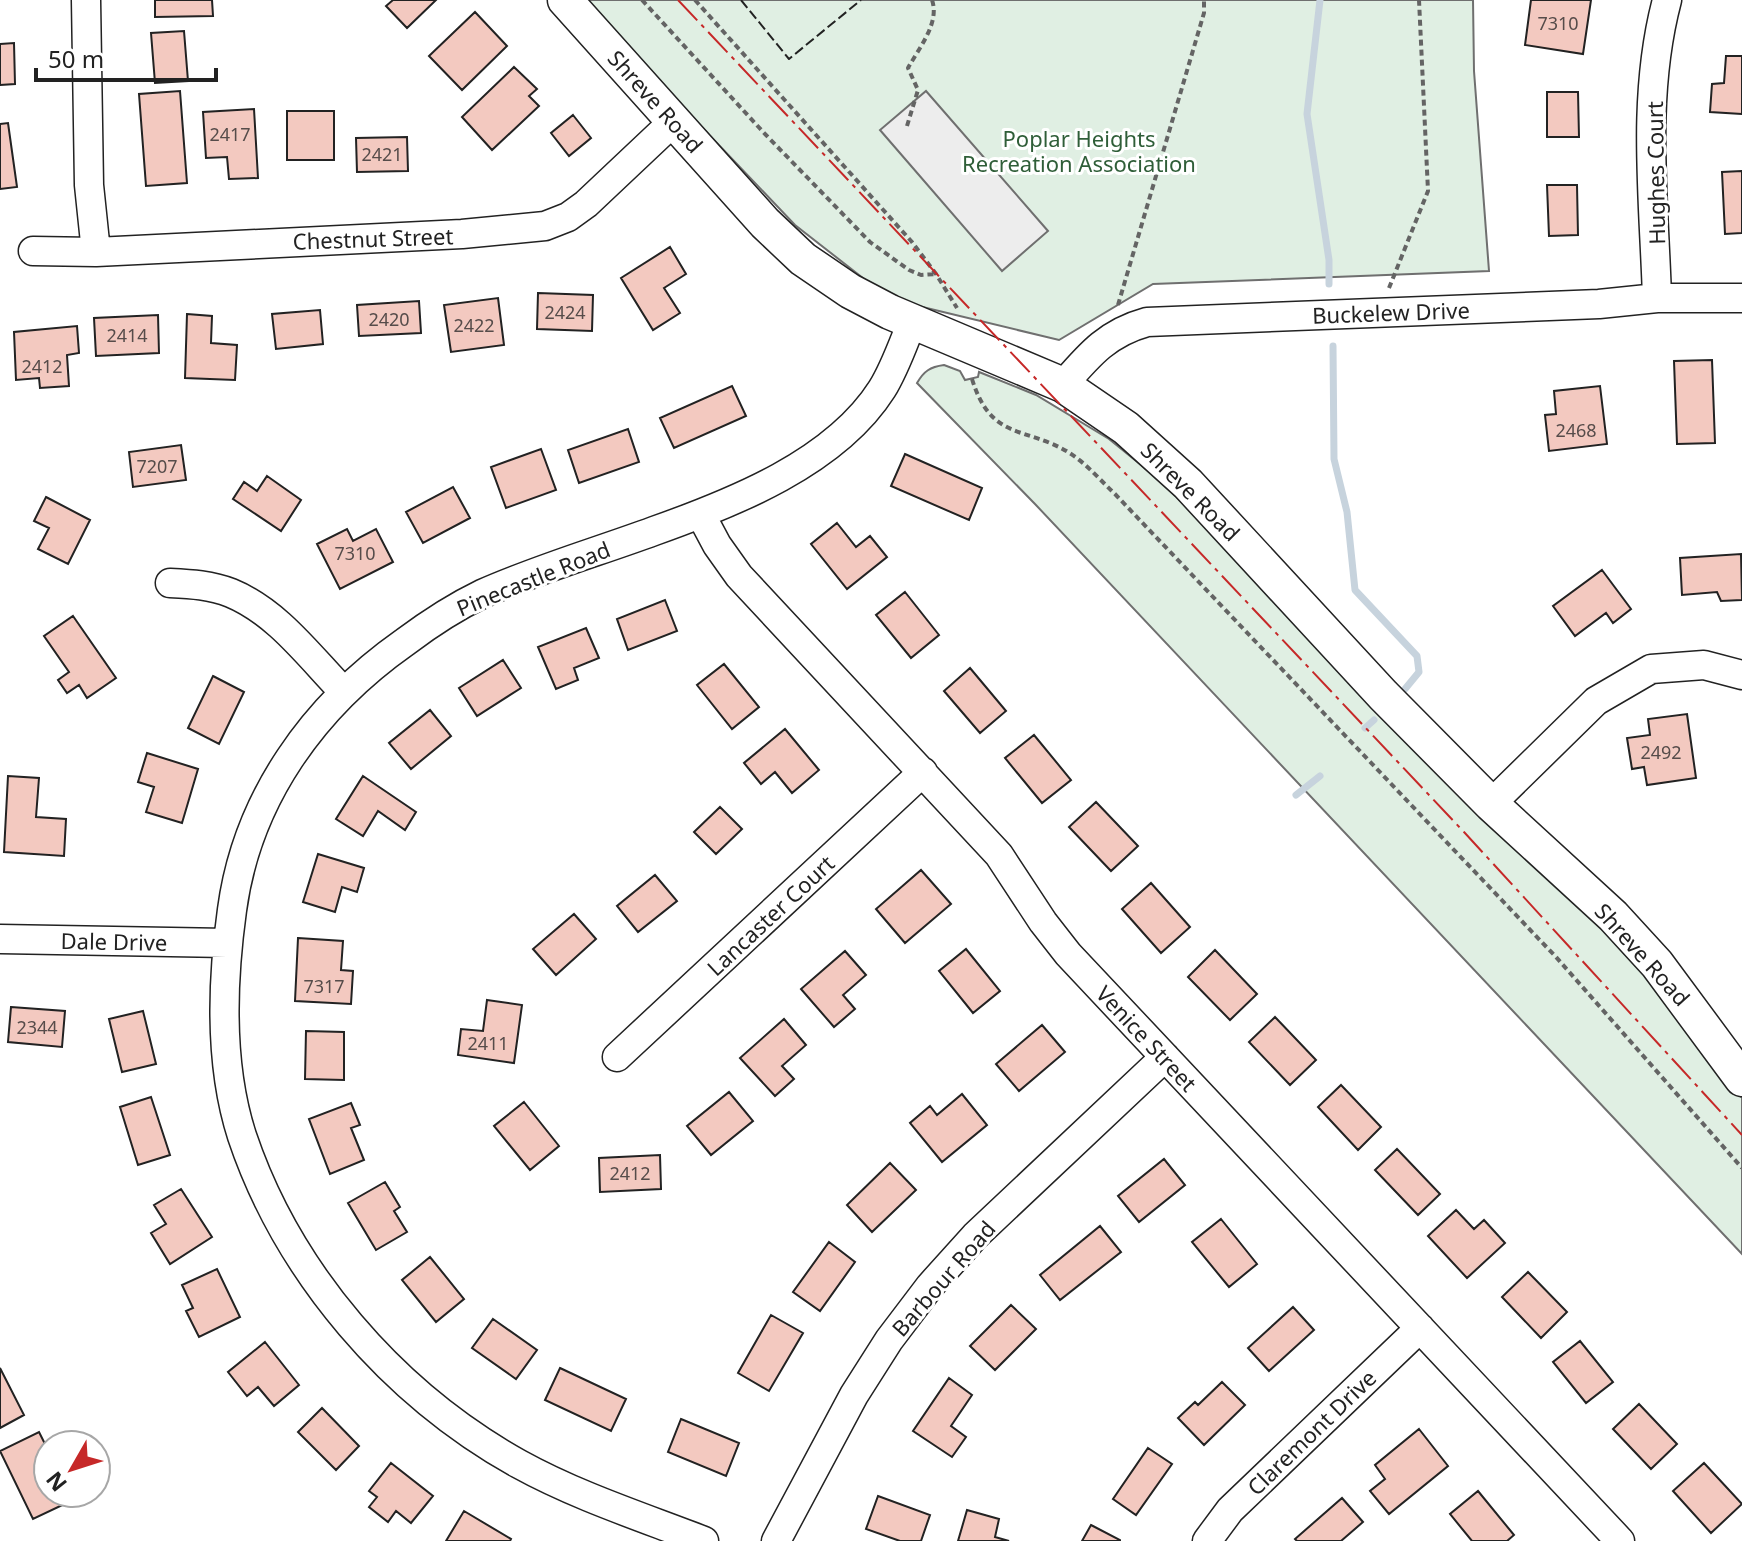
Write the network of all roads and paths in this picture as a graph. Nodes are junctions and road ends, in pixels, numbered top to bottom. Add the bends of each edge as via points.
1 (86, 0) edge
2 (565, 0) edge
3 (642, 0) edge
4 (695, 0) edge
5 (932, 0) edge
6 (1204, 0) edge
7 (1419, 0) edge
8 (1667, 0) edge
9 (674, 121) junction
10 (907, 126) dead end
11 (33, 251) dead end
12 (96, 252) junction
13 (936, 274) junction
14 (1657, 298) junction
15 (1742, 298) edge
16 (1379, 313) junction
17 (912, 322) junction
18 (1108, 338) junction
19 (968, 345) junction
20 (1063, 385) junction
21 (701, 515) junction
22 (170, 583) dead end
23 (1742, 675) edge
24 (343, 691) junction
25 (923, 772) junction
26 (1491, 804) junction
27 (0, 939) edge
28 (227, 943) junction
29 (617, 1057) dead end
30 (1165, 1057) junction
31 (1742, 1079) edge
32 (1742, 1168) edge
33 (1420, 1328) junction
34 (704, 1541) edge
35 (776, 1541) edge
36 (1207, 1541) edge
37 (1620, 1541) edge

1 - 12 street via 89,185
2 - 9 main road, Shreve Road
3 - 13 path via 870,242 909,270
4 - 13 path
5 - 10 path via 934,21 908,68 918,90
6 - 18 path
7 - 16 path via 1428,191
8 - 14 street, Hughes Court via 1651,106
9 - 12 street, Chestnut Street via 586,204 545,226
9 - 17 main road, Shreve Road via 803,259 850,291
11 - 12 street, Chestnut Street
13 - 19 path via 958,310
14 - 15 street, Buckelew Drive
14 - 16 street, Buckelew Drive
16 - 18 street, Buckelew Drive via 1147,322
17 - 19 main road, Shreve Road
17 - 21 street, Pinecastle Road via 882,388 842,433 755,491
18 - 20 street, Buckelew Drive
19 - 20 main road, Shreve Road
19 - 32 path via 976,392 991,415 1007,430 1066,451 1115,494 1556,957
20 - 26 main road, Shreve Road via 1126,428 1188,484
21 - 24 street, Pinecastle Road via 480,595 423,629
21 - 25 street, Venice Street via 739,576
22 - 24 street via 204,585 257,607
23 - 26 street via 1704,665 1651,669 1596,701
24 - 28 street, Pinecastle Road via 291,754 267,795 235,884
25 - 29 street, Lancaster Court
25 - 30 street, Venice Street via 999,855 1068,954
26 - 31 main road, Shreve Road via 1613,916 1657,964
27 - 28 street, Dale Drive
28 - 34 street, Pinecastle Road via 226,1030 238,1124 289,1238 358,1334 425,1400 508,1457 572,1489
30 - 33 street, Venice Street
30 - 35 street, Barbour Road via 975,1236 930,1286 854,1395
33 - 36 street, Claremont Drive via 1230,1510
33 - 37 street, Venice Street

